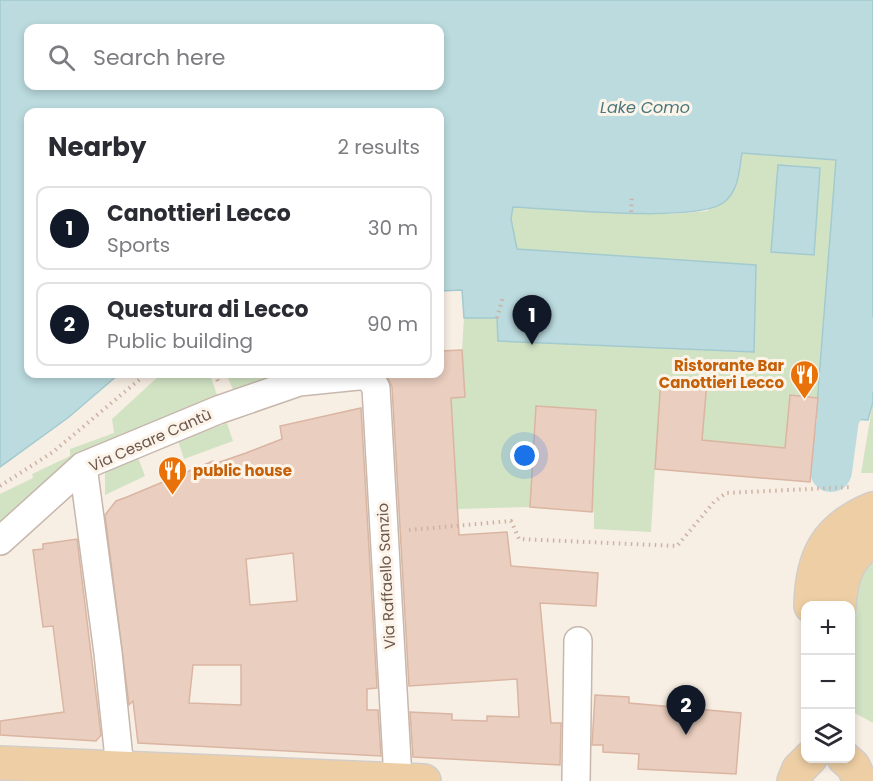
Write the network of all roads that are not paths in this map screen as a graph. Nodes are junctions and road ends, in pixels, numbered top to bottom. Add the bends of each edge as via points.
1 (338, 378) edge
2 (370, 378) edge
3 (83, 466) junction
4 (867, 498) edge
5 (0, 541) edge
6 (873, 541) edge
7 (811, 601) edge
8 (839, 601) edge
9 (578, 641) dead end
10 (15, 770) edge
11 (136, 773) edge
12 (329, 779) edge
13 (411, 780) edge
14 (576, 781) edge

1 - 3 street, Via Cesare Cantù via 299,382 218,410
2 - 13 street, Via Raffaello Sanzio via 376,388 383,532
3 - 5 street
3 - 11 street, Via Cesare Cantù via 108,653
4 - 7 main road via 824,547 813,571
6 - 8 main road via 858,552 845,570
9 - 14 street
10 - 11 main road
11 - 12 main road
12 - 13 main road

